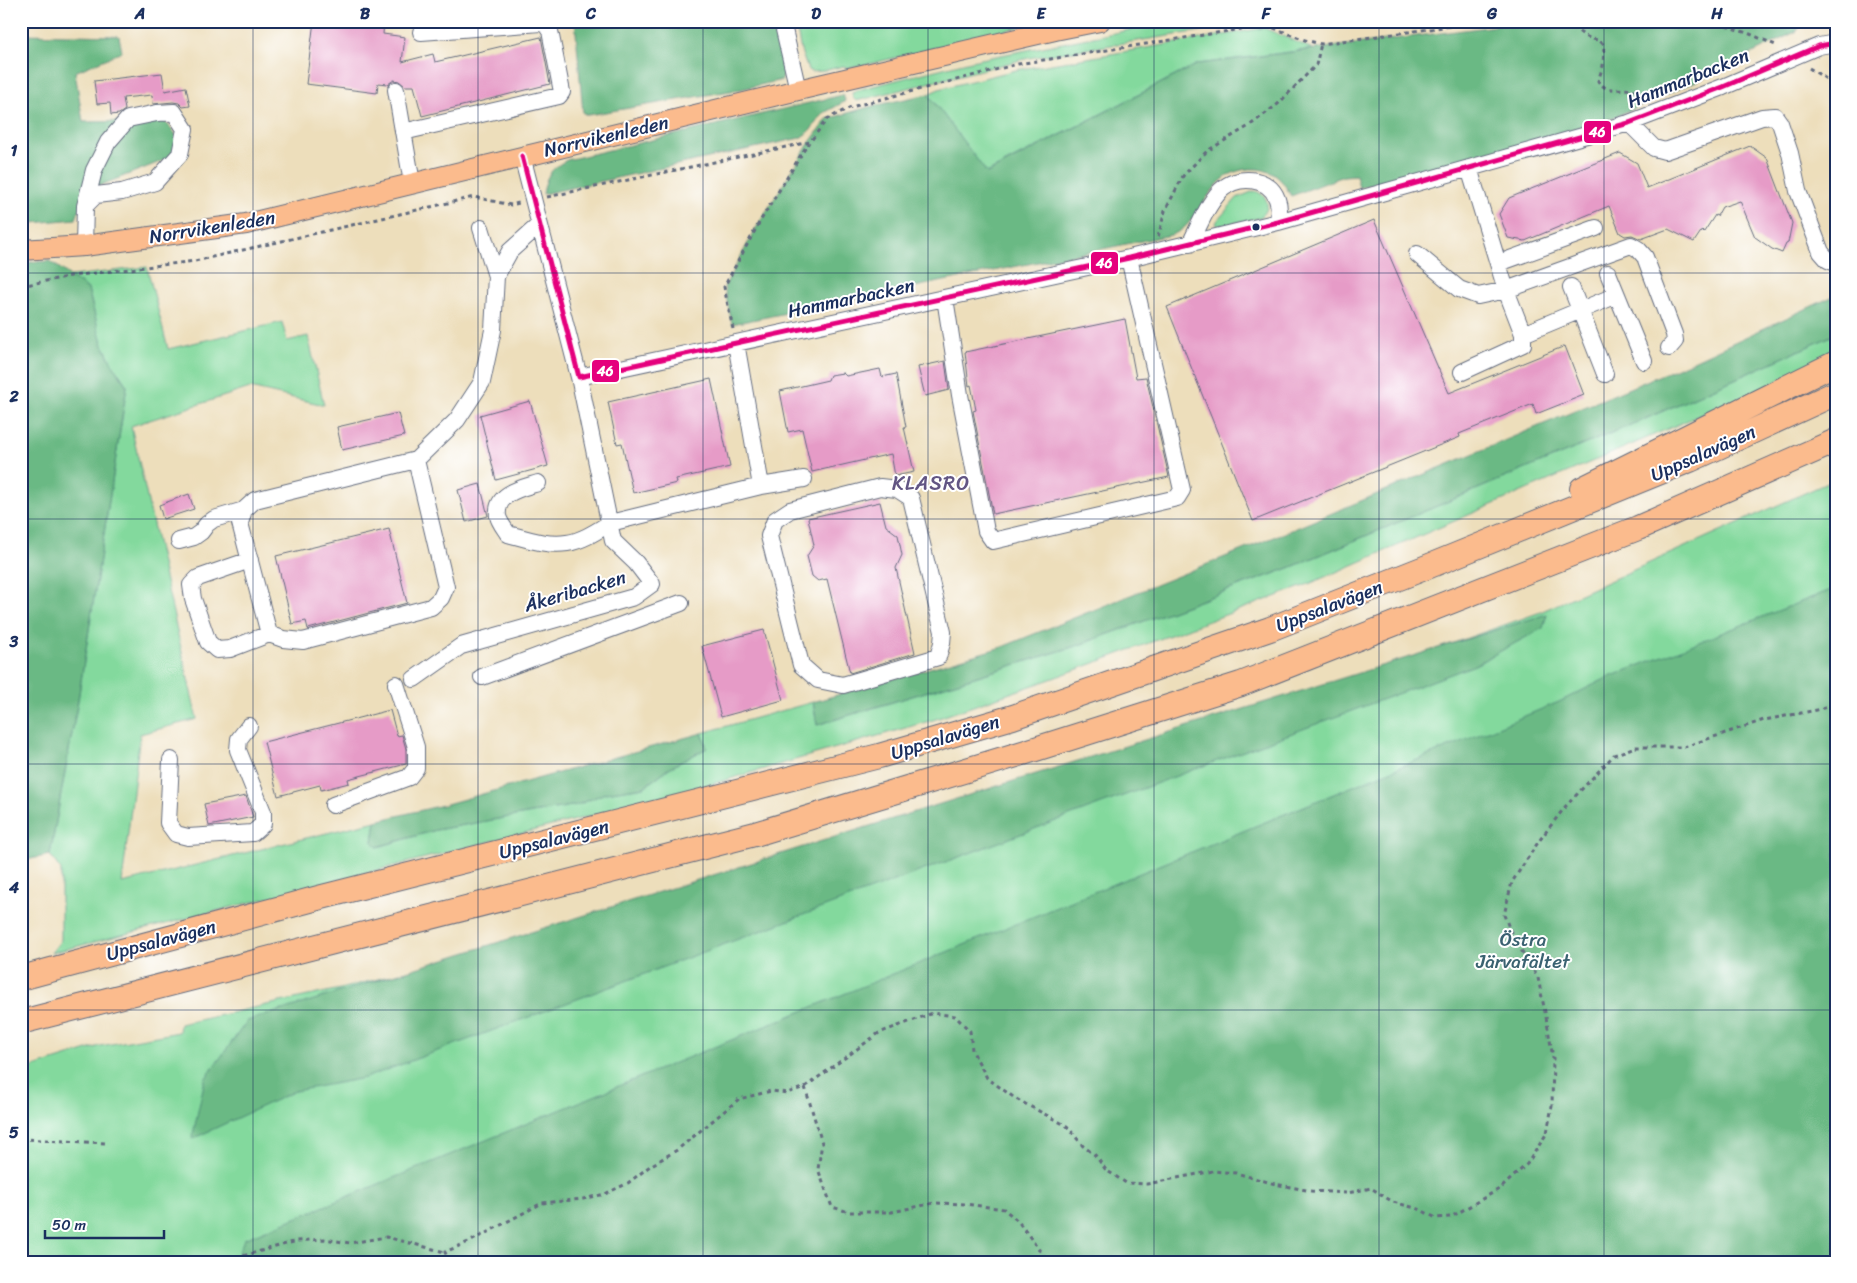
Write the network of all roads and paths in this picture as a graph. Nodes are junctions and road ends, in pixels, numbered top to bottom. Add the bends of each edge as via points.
1 (782, 21) edge
2 (1100, 21) edge
3 (1246, 21) edge
4 (1293, 21) edge
5 (1487, 21) edge
6 (1566, 21) edge
7 (1711, 21) edge
8 (1465, 23) edge
9 (1266, 25) junction
10 (1247, 28) junction
11 (421, 32) dead end
12 (1836, 43) edge
13 (1321, 44) junction
14 (1778, 46) dead end
15 (1809, 68) dead end
16 (1836, 78) edge
17 (1831, 81) junction
18 (1836, 84) edge
19 (396, 90) dead end
20 (798, 90) junction
21 (1654, 113) junction
22 (1629, 123) junction
23 (403, 132) junction
24 (810, 142) junction
25 (522, 156) junction
26 (1469, 168) junction
27 (412, 183) junction
28 (533, 200) junction
29 (85, 206) junction
30 (1278, 222) junction
31 (539, 225) junction
32 (481, 228) dead end
33 (1596, 228) dead end
34 (1190, 244) junction
35 (84, 246) junction
36 (21, 250) edge
37 (1154, 252) junction
38 (1417, 254) dead end
39 (1129, 258) junction
40 (1836, 262) edge
41 (1499, 263) junction
42 (1608, 273) dead end
43 (496, 276) junction
44 (21, 286) edge
45 (1571, 287) dead end
46 (1506, 290) junction
47 (1617, 295) junction
48 (945, 298) junction
49 (1581, 310) junction
50 (1523, 334) junction
51 (736, 343) junction
52 (1668, 348) dead end
53 (1644, 361) dead end
54 (1836, 363) edge
55 (1462, 372) dead end
56 (1605, 374) dead end
57 (579, 376) junction
58 (1836, 393) edge
59 (1836, 441) edge
60 (416, 460) junction
61 (804, 479) dead end
62 (538, 482) dead end
63 (762, 486) junction
64 (244, 510) junction
65 (610, 523) junction
66 (179, 541) dead end
67 (250, 560) junction
68 (1427, 567) junction
69 (784, 597) joint
70 (681, 603) dead end
71 (269, 634) junction
72 (482, 677) dead end
73 (414, 679) dead end
74 (396, 684) dead end
75 (1836, 705) edge
76 (249, 726) dead end
77 (171, 760) dead end
78 (333, 805) dead end
79 (21, 978) edge
80 (21, 1022) edge
81 (805, 1087) junction
82 (21, 1139) edge
83 (106, 1143) dead end
84 (446, 1252) junction
85 (204, 1262) edge
86 (449, 1262) edge
87 (1048, 1262) edge

1 - 20 street
2 - 20 main road, Norrvikenleden
3 - 10 path
4 - 9 path
5 - 8 path
6 - 21 path via 1582,35 1604,45 1598,81 1602,87 1636,88 1649,97
7 - 14 path
8 - 13 path
9 - 10 path
9 - 13 path
10 - 24 path via 1018,64 851,106 827,119
11 - 23 street via 546,24 562,92 559,96
12 - 21 street, Hammarbacken via 1819,46
13 - 37 path via 1316,65 1278,104 1249,126 1207,150 1183,176 1165,211
15 - 17 path
16 - 17 path
17 - 18 path
19 - 23 street
20 - 25 main road, Norrvikenleden
21 - 22 street, Hammarbacken
22 - 26 street, Hammarbacken
22 - 40 street via 1654,148 1665,151 1762,117 1775,116 1821,252 1828,260
23 - 27 street
24 - 28 path
24 - 51 path via 759,223 724,287
25 - 27 main road, Norrvikenleden
25 - 28 street
26 - 30 street, Hammarbacken
26 - 41 street
27 - 35 main road, Norrvikenleden via 246,224
28 - 31 street
28 - 44 path via 511,206 474,197 195,262 71,276
29 - 29 street via 96,195 122,192 155,182 180,154 185,129 174,112 157,112 128,119 108,142 94,170
29 - 35 street
30 - 34 street, Hammarbacken
30 - 34 street via 1277,197 1258,182 1242,180 1223,189 1213,201
31 - 43 street via 510,251
31 - 57 street
32 - 43 street
33 - 41 street
34 - 37 street, Hammarbacken
35 - 36 main road, Norrvikenleden
37 - 39 street, Hammarbacken
38 - 46 street via 1458,289 1478,296
39 - 48 street, Hammarbacken
39 - 48 street via 1182,490 1177,498 993,541 986,531
41 - 46 street
42 - 47 street
43 - 60 street via 493,330 482,382 457,420
45 - 49 street
46 - 50 street
46 - 52 street via 1631,245 1645,257 1674,334 1675,341
47 - 49 street
47 - 53 street
48 - 51 street, Hammarbacken
49 - 50 street
49 - 56 street
50 - 55 street via 1523,344
51 - 57 street, Hammarbacken
51 - 63 street
54 - 68 highway
57 - 65 street, Åkeribacken
58 - 68 highway, Uppsalavägen via 1690,460
59 - 80 highway, Uppsalavägen via 1638,528 1222,690 755,834
60 - 64 street via 255,500
60 - 71 street via 446,587 441,598 432,607 303,641
61 - 63 street
62 - 65 street via 507,494 499,504 498,517 508,534 533,541 567,543
63 - 65 street
64 - 66 street via 214,519 202,532
64 - 67 street via 240,524
65 - 73 street, Åkeribacken via 613,540 652,584 634,597 461,646
67 - 71 street
67 - 71 street via 198,578 191,586 193,599 208,642 217,650 230,649
68 - 79 highway, Uppsalavägen via 1270,629 1013,716 879,756 318,898
69 - 69 street via 801,665 818,680 843,685 938,657 943,632 911,498 896,489 880,487 790,510 775,520 769,536
70 - 72 street
74 - 78 street via 416,746 416,768 410,777
75 - 81 path via 1764,720 1684,747 1635,747 1614,755 1565,807 1539,841 1512,882 1504,915 1538,978 1546,1017 1553,1058 1552,1106 1547,1132 1527,1164 1501,1188 1451,1217 1436,1218 1394,1202 1371,1188 1348,1193 1311,1191 1213,1171 1147,1184 1126,1183 1106,1170 1067,1126 1016,1099 987,1078 972,1050 970,1031 955,1016 933,1013 879,1033
76 - 77 street via 239,739 238,750 263,812 263,824 253,833 188,837 176,834 168,823
81 - 84 path via 788,1093 771,1091 739,1099 677,1150 628,1183 605,1194 542,1203
81 - 87 path via 822,1143 818,1169 832,1207 849,1212 892,1212 934,1203 1004,1209 1018,1221
82 - 83 path
84 - 85 path via 386,1237 350,1243 324,1239 297,1242 239,1258
84 - 86 path

